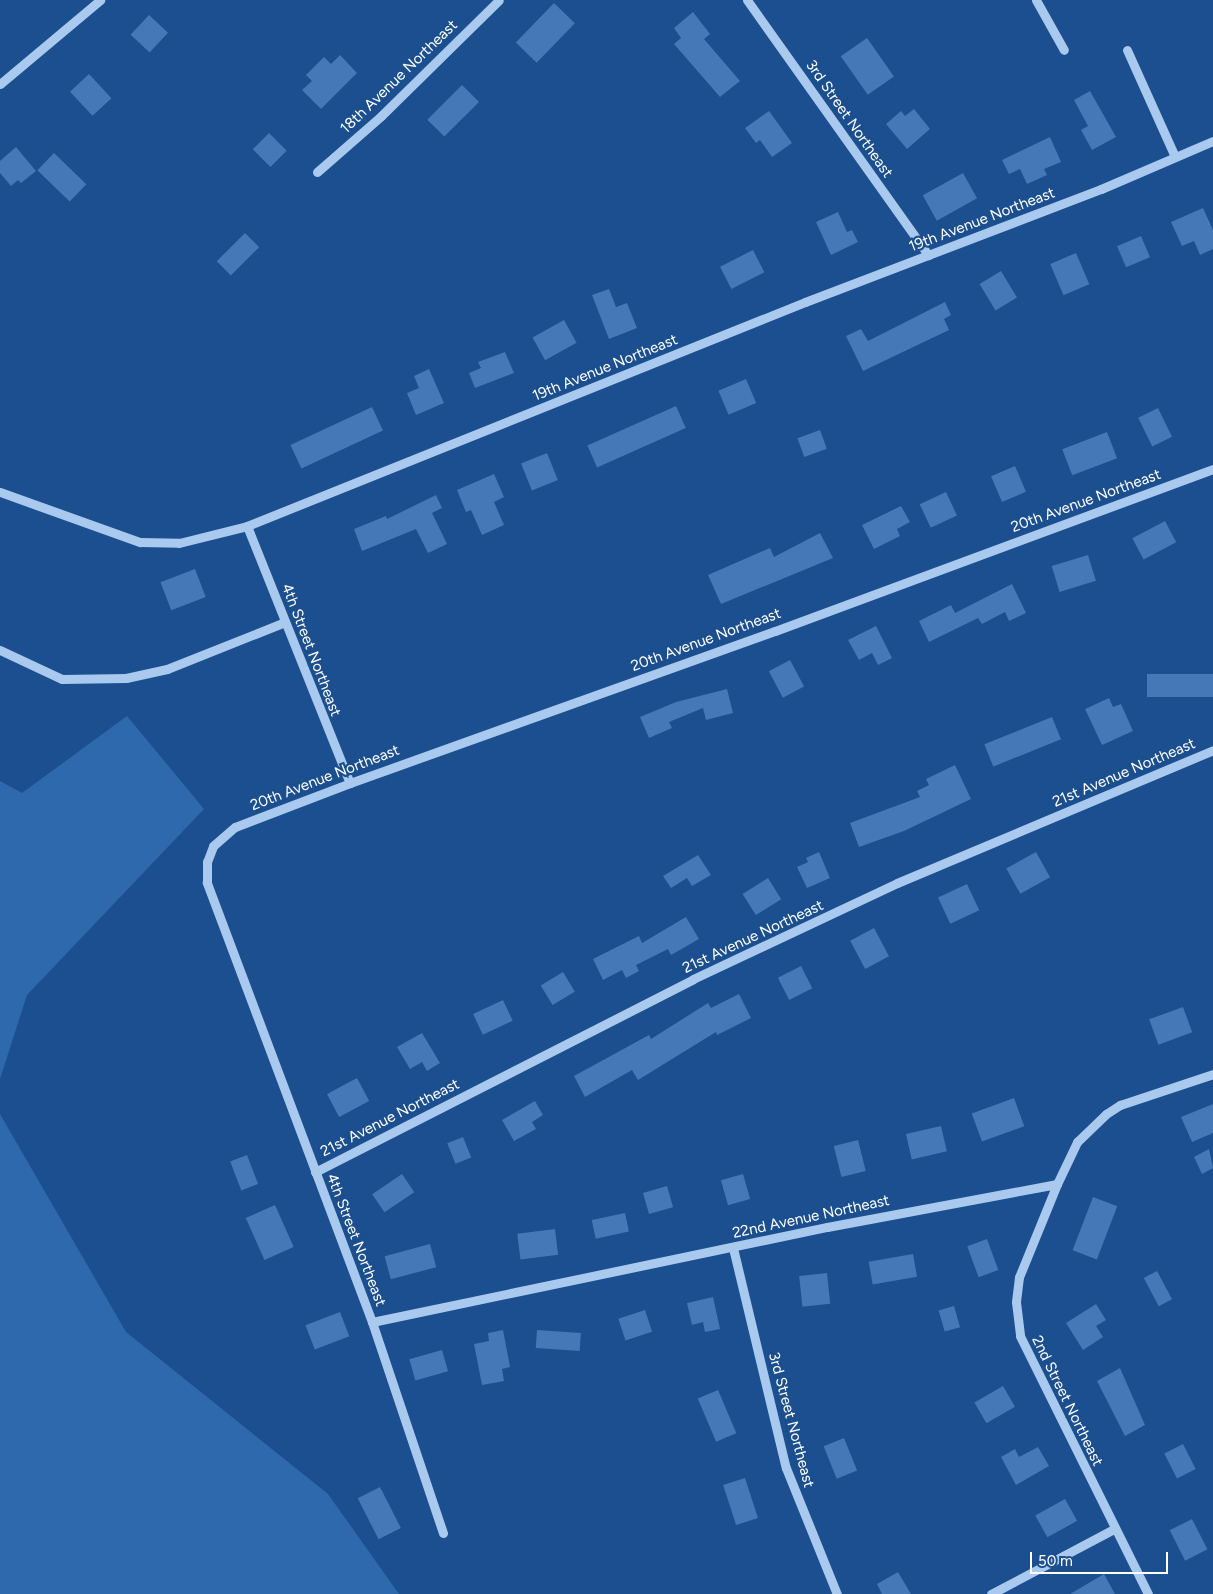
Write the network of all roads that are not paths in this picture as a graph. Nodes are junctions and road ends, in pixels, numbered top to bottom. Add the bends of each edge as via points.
1 (100, 0) edge
2 (499, 0) edge
3 (746, 0) edge
4 (1036, 0) edge
5 (1064, 50) dead end
6 (1127, 50) dead end
7 (0, 84) edge
8 (1213, 141) edge
9 (1176, 157) junction
10 (317, 172) dead end
11 (928, 256) junction
12 (1213, 469) edge
13 (0, 492) edge
14 (247, 526) junction
15 (286, 622) junction
16 (0, 650) edge
17 (1213, 750) edge
18 (350, 783) junction
19 (213, 846) joint
20 (1213, 1074) edge
21 (316, 1172) junction
22 (1057, 1184) junction
23 (733, 1248) junction
24 (372, 1322) junction
25 (1114, 1529) junction
26 (443, 1533) dead end
27 (837, 1594) edge
28 (991, 1594) edge
29 (1148, 1594) edge

1 - 7 street
2 - 10 street, 18th Avenue Northeast via 381,116
3 - 11 street, 3rd Street Northeast
4 - 5 street
6 - 9 street
8 - 9 street, 19th Avenue Northeast
9 - 11 street, 19th Avenue Northeast
11 - 14 street, 19th Avenue Northeast
12 - 18 street, 20th Avenue Northeast
13 - 14 street, 19th Avenue Northeast via 140,542 178,543
14 - 15 street, 4th Street Northeast
15 - 16 street via 167,669 126,678 62,679
15 - 18 street, 4th Street Northeast
17 - 21 street, 21st Avenue Northeast via 897,883 693,979
18 - 19 street, 20th Avenue Northeast via 235,827
19 - 21 street, 4th Street Northeast via 207,862 207,882
20 - 22 street via 1120,1105 1106,1114 1077,1142
21 - 24 street, 4th Street Northeast
22 - 23 street, 22nd Avenue Northeast
22 - 25 street, 2nd Street Northeast via 1019,1277 1017,1319 1026,1352
23 - 24 street, 22nd Avenue Northeast
23 - 27 street, 3rd Street Northeast via 786,1468
24 - 26 street, 4th Street Northeast
25 - 28 street
25 - 29 street, 2nd Street Northeast

